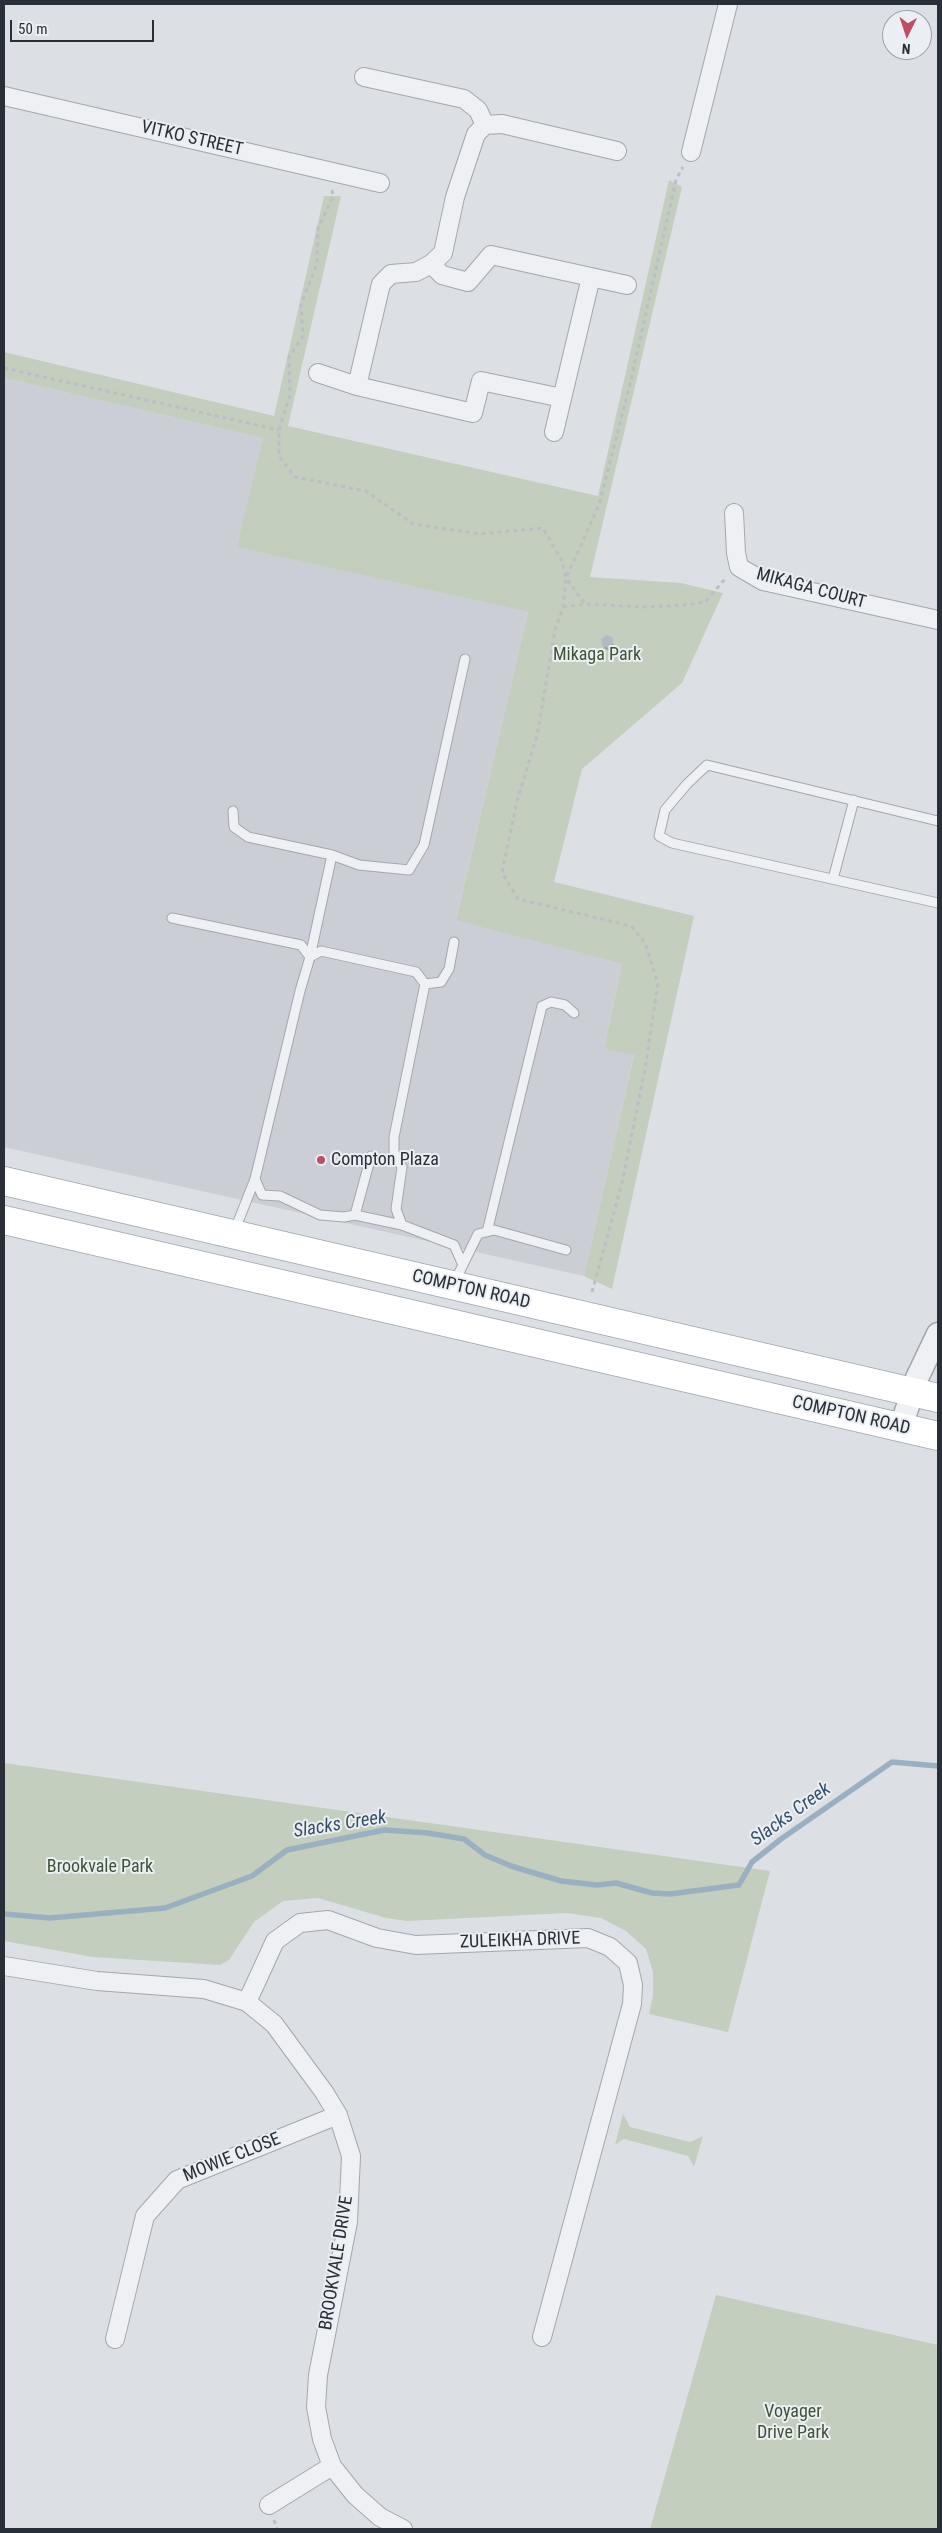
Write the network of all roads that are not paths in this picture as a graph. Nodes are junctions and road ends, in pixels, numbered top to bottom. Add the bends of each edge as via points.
1 (728, 4) edge
2 (364, 77) dead end
3 (4, 96) edge
4 (485, 125) junction
5 (617, 151) dead end
6 (691, 152) road end
7 (380, 183) dead end
8 (431, 264) junction
9 (591, 277) junction
10 (627, 285) dead end
11 (318, 373) dead end
12 (357, 386) junction
13 (562, 398) junction
14 (554, 432) dead end
15 (734, 514) dead end
16 (938, 620) edge
17 (465, 659) dead end
18 (854, 800) junction
19 (233, 811) dead end
20 (938, 821) edge
21 (332, 855) junction
22 (833, 879) junction
23 (938, 902) edge
24 (172, 918) dead end
25 (454, 942) dead end
26 (310, 957) junction
27 (425, 984) junction
28 (574, 1013) dead end
29 (371, 1156) dead end
30 (255, 1179) junction
31 (4, 1181) edge
32 (354, 1215) junction
33 (4, 1220) edge
34 (402, 1225) junction
35 (487, 1232) junction
36 (233, 1234) junction
37 (566, 1250) dead end
38 (458, 1274) junction
39 (938, 1334) edge
40 (912, 1392) junction
41 (938, 1398) edge
42 (901, 1427) junction
43 (938, 1436) edge
44 (4, 1966) edge
45 (247, 2002) junction
46 (338, 2115) junction
47 (542, 2337) dead end
48 (115, 2339) dead end
49 (332, 2466) junction
50 (268, 2505) dead end
51 (403, 2529) edge

1 - 6 street
2 - 4 street via 464,99 478,110
3 - 7 street, VITKO STREET
4 - 5 street via 502,124
4 - 8 street via 476,134 455,197 442,253
8 - 9 street via 442,275 468,282 491,255
8 - 12 street via 416,272 391,274 381,284
9 - 10 street
9 - 13 street
11 - 12 street
12 - 13 street via 473,413 481,381
13 - 14 street
15 - 16 street, MIKAGA COURT via 738,567 763,580
17 - 21 lane via 424,845 409,870 359,865
18 - 20 lane
18 - 22 lane
18 - 22 lane via 707,765 665,810 659,836 672,843
19 - 21 lane via 234,826 248,837
21 - 26 lane
22 - 23 lane
24 - 26 lane via 301,945
25 - 27 lane via 449,969 441,982
26 - 27 lane via 321,951 416,972
26 - 30 lane
27 - 34 lane via 394,1137 394,1153 402,1167 396,1209
28 - 35 lane via 565,1005 551,1002 542,1006
29 - 32 lane
30 - 32 lane via 262,1195 280,1196 320,1215
30 - 36 lane
31 - 36 main road, COMPTON ROAD
32 - 34 lane
33 - 42 main road, COMPTON ROAD
34 - 38 lane via 454,1244
35 - 37 lane via 494,1230
35 - 38 lane via 478,1234
36 - 38 main road, COMPTON ROAD
38 - 40 main road, COMPTON ROAD
39 - 40 street
40 - 41 main road, COMPTON ROAD
40 - 42 street
42 - 43 main road, COMPTON ROAD
44 - 45 street, BROOKVALE DRIVE via 98,1981 204,1989
45 - 46 street, BROOKVALE DRIVE via 274,2024
45 - 47 street, ZULEIKHA DRIVE via 275,1941 300,1923 328,1920 377,1938 416,1945 588,1938 610,1947 628,1963 633,1985 632,2004
46 - 48 street, MOWIE CLOSE via 177,2180 145,2216
46 - 49 street, BROOKVALE DRIVE via 351,2156 348,2222 318,2376 316,2407 322,2439
49 - 50 street
49 - 51 street, BROOKVALE DRIVE via 355,2495 380,2517

